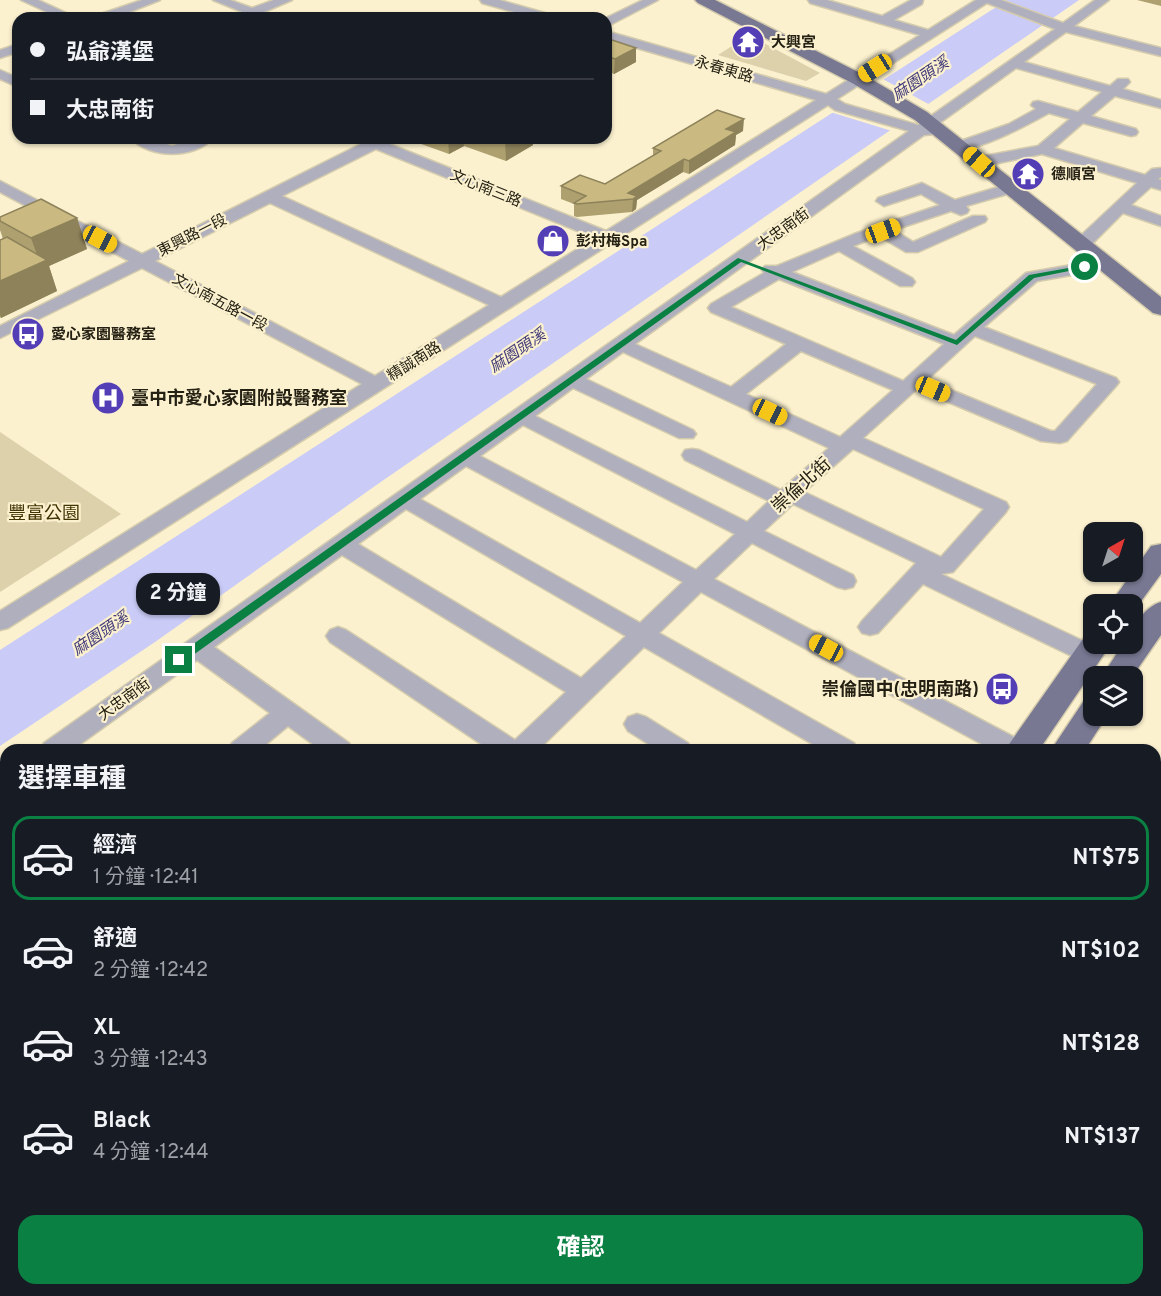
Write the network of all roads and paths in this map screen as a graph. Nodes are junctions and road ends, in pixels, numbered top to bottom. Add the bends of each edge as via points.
1 (27, 0) edge
2 (154, 0) edge
3 (219, 0) edge
4 (286, 0) edge
5 (486, 0) edge
6 (652, 0) edge
7 (703, 0) edge
8 (816, 0) edge
9 (1103, 0) edge
10 (918, 1) edge
11 (990, 1) edge
12 (612, 4) dead end
13 (56, 12) edge
14 (119, 12) edge
15 (252, 12) joint
16 (527, 12) edge
17 (627, 12) junction
18 (612, 20) edge
19 (883, 21) junction
20 (1059, 26) junction
21 (930, 33) junction
22 (612, 37) edge
23 (1161, 52) edge
24 (1015, 64) junction
25 (865, 83) junction
26 (1117, 86) junction
27 (834, 103) junction
28 (1161, 104) edge
29 (1080, 117) junction
30 (924, 125) junction
31 (1131, 132) dead end
32 (152, 144) edge
33 (192, 144) edge
34 (367, 144) edge
35 (385, 144) edge
36 (960, 146) junction
37 (1042, 149) junction
38 (979, 162) junction
39 (1161, 169) edge
40 (1155, 183) edge
41 (0, 186) edge
42 (1012, 188) junction
43 (268, 196) junction
44 (884, 201) dead end
45 (952, 205) junction
46 (1120, 207) junction
47 (1161, 221) edge
48 (883, 231) junction
49 (609, 238) junction
50 (1081, 245) junction
51 (841, 246) junction
52 (741, 259) junction
53 (141, 261) junction
54 (1106, 264) junction
55 (778, 273) junction
56 (906, 282) dead end
57 (1156, 299) edge
58 (503, 305) junction
59 (972, 329) junction
60 (0, 333) edge
61 (799, 342) junction
62 (957, 343) junction
63 (621, 344) junction
64 (572, 380) junction
65 (376, 384) junction
66 (910, 385) junction
67 (733, 395) junction
68 (521, 416) junction
69 (686, 434) dead end
70 (847, 443) junction
71 (692, 455) dead end
72 (464, 456) junction
73 (787, 497) junction
74 (404, 499) junction
75 (750, 533) junction
76 (341, 544) junction
77 (1161, 553) edge
78 (926, 567) junction
79 (699, 580) junction
80 (845, 581) dead end
81 (1131, 594) edge
82 (1161, 612) edge
83 (0, 622) edge
84 (870, 627) dead end
85 (642, 634) junction
86 (338, 636) dead end
87 (1083, 644) edge
88 (197, 647) junction
89 (1089, 654) edge
90 (1124, 666) edge
91 (583, 691) junction
92 (288, 712) junction
93 (637, 724) dead end
94 (1084, 726) edge
95 (61, 744) edge
96 (248, 744) edge
97 (332, 744) edge
98 (501, 744) edge
99 (526, 744) edge
100 (669, 744) edge
101 (834, 744) edge
102 (1005, 744) edge
103 (1025, 744) edge
104 (1071, 744) edge

1 - 13 street
2 - 14 street
3 - 15 street
4 - 15 street
5 - 16 street
6 - 17 street
7 - 25 main road
8 - 19 street
9 - 20 street, 大忠南街
10 - 19 street
11 - 20 street
11 - 21 street, 精誠南路
12 - 17 street
17 - 18 street
19 - 21 street
20 - 23 street
20 - 24 street, 大忠南街
21 - 25 street, 精誠南路
22 - 27 street, 永春東路
24 - 26 street
24 - 30 street, 大忠南街
25 - 27 street, 精誠南路
25 - 30 main road
26 - 28 street
26 - 29 street
27 - 30 street, 永春東路
27 - 49 street, 精誠南路
29 - 31 street
29 - 36 street via 1042,107 1014,127
29 - 37 street
30 - 36 main road
30 - 52 street, 大忠南街
32 - 33 street via 175,151
34 - 43 street, 東興路一段
35 - 49 street, 文心南三路
36 - 38 main road
37 - 38 street
37 - 40 street
38 - 42 main road
39 - 40 street
40 - 46 street
41 - 53 street, 文心南五路一段
42 - 45 street
42 - 50 main road
43 - 53 street, 東興路一段
43 - 58 street
44 - 45 street via 922,188
45 - 48 street
45 - 48 street via 979,219 912,248
46 - 47 street
46 - 50 street
48 - 51 street
49 - 58 street, 精誠南路
50 - 54 main road
51 - 55 street
51 - 56 street
52 - 55 street
52 - 63 street, 大忠南街
53 - 60 street, 東興路一段
53 - 65 street, 文心南五路一段
54 - 57 main road
54 - 59 street, 崇倫北街 via 1032,277
55 - 61 street via 717,308
55 - 62 street
58 - 65 street, 精誠南路
59 - 62 street, 崇倫北街
59 - 66 street via 1108,382 1060,437 1048,437
61 - 66 street
61 - 67 street
62 - 66 street, 崇倫北街
63 - 64 street, 大忠南街
63 - 67 street
64 - 68 street, 大忠南街
64 - 69 street
65 - 83 street, 精誠南路
66 - 70 street, 崇倫北街
67 - 70 street
68 - 72 street, 大忠南街
68 - 75 street
70 - 73 street, 崇倫北街
70 - 78 street via 998,507 945,567
71 - 73 street
72 - 74 street, 大忠南街
72 - 79 street
73 - 75 street, 崇倫北街
73 - 78 street
74 - 76 street, 大忠南街
74 - 85 street
75 - 79 street, 崇倫北街
75 - 80 street
76 - 88 street, 大忠南街
76 - 91 street
77 - 81 main road
78 - 84 street
78 - 87 street
79 - 85 street, 崇倫北街
79 - 102 street
82 - 90 main road
85 - 91 street, 崇倫北街
85 - 101 street
86 - 98 street
88 - 92 street
88 - 95 street, 大忠南街
89 - 103 main road
91 - 99 street, 崇倫北街
92 - 96 street
92 - 97 street
93 - 100 street
94 - 104 main road

